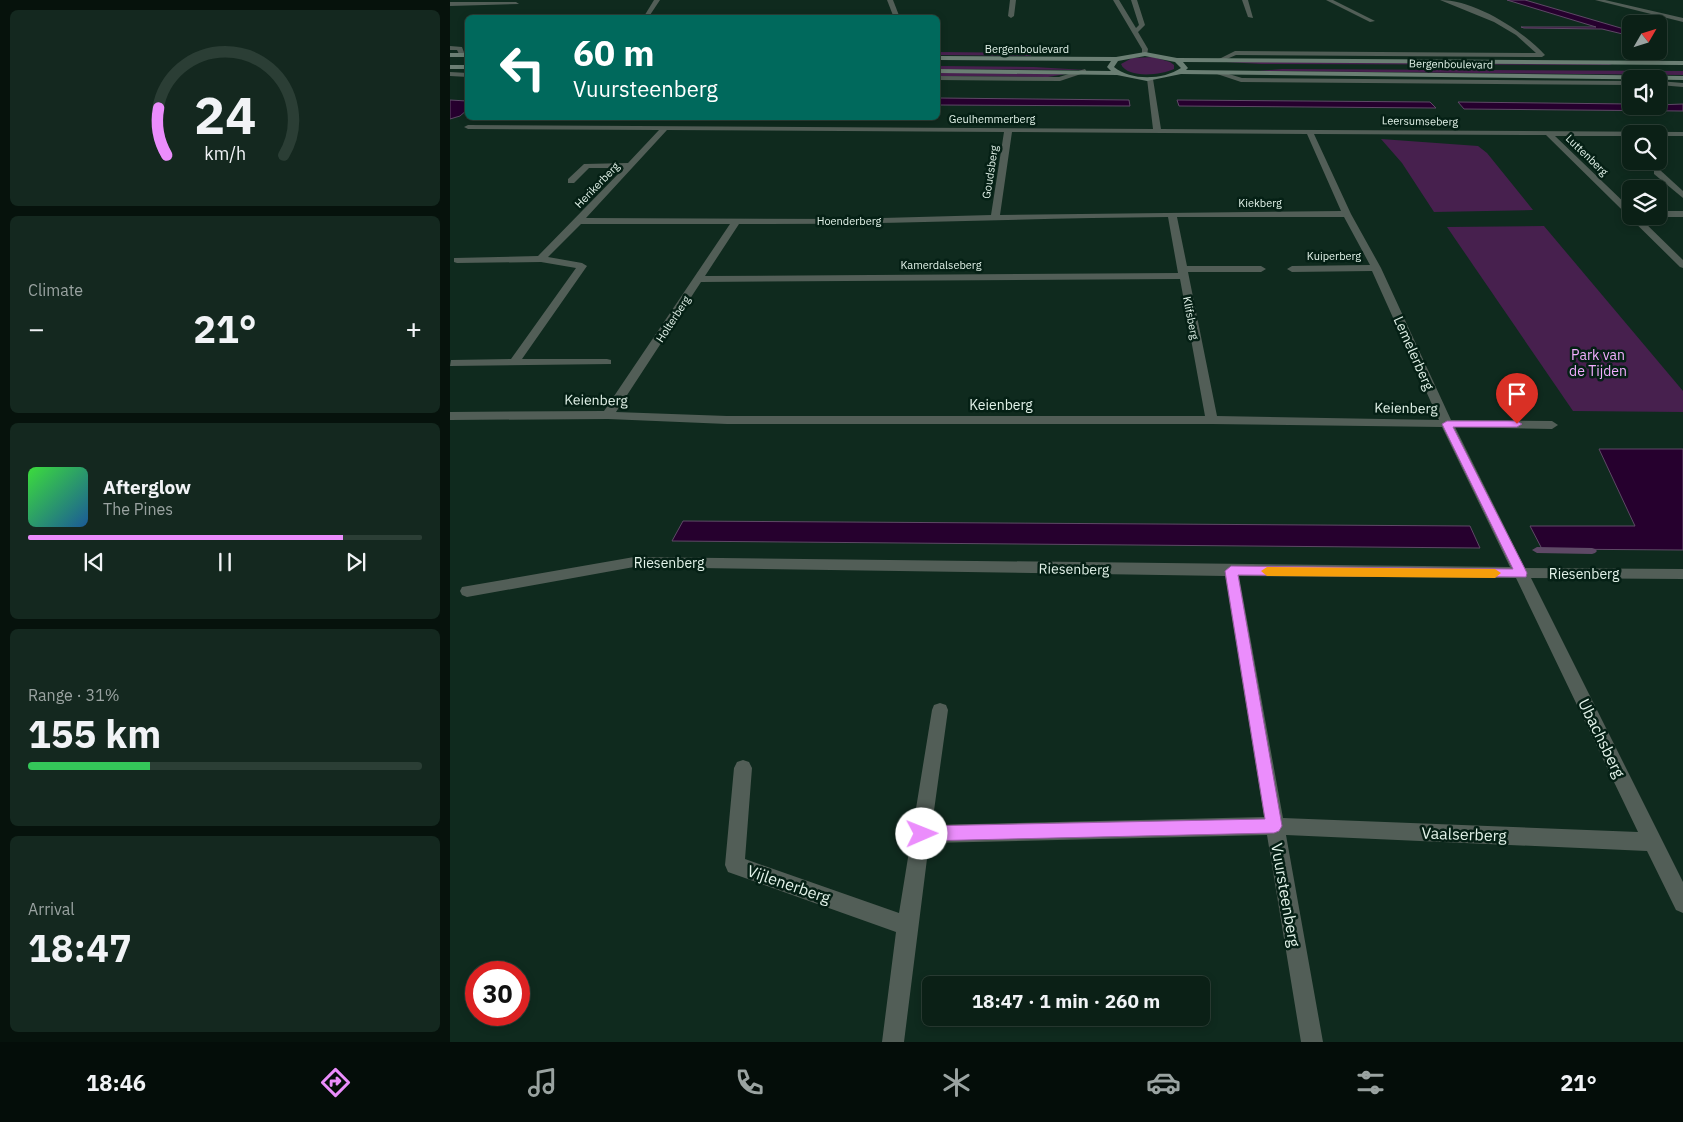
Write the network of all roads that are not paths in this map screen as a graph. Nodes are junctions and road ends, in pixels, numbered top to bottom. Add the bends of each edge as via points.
1 (657, 0) edge
2 (890, 0) edge
3 (1013, 0) edge
4 (1116, 0) edge
5 (1134, 0) edge
6 (1245, 0) edge
7 (1329, 0) edge
8 (1443, 0) edge
9 (1598, 0) edge
10 (450, 4) edge
11 (516, 4) dead end
12 (647, 15) edge
13 (896, 15) edge
14 (1011, 16) dead end
15 (1251, 17) dead end
16 (1683, 20) edge
17 (1372, 22) dead end
18 (1135, 32) junction
19 (450, 48) edge
20 (1145, 52) junction
21 (450, 55) edge
22 (465, 55) edge
23 (940, 58) edge
24 (1116, 59) junction
25 (1178, 60) junction
26 (1220, 60) junction
27 (1683, 63) edge
28 (450, 67) edge
29 (465, 67) edge
30 (940, 71) edge
31 (1085, 72) junction
32 (1117, 72) junction
33 (1181, 72) junction
34 (1219, 73) junction
35 (450, 74) edge
36 (465, 74) edge
37 (940, 78) edge
38 (1683, 78) edge
39 (1150, 79) junction
40 (1622, 83) edge
41 (1667, 84) edge
42 (1683, 85) edge
43 (468, 127) dead end
44 (664, 129) junction
45 (1157, 130) junction
46 (1008, 131) junction
47 (1309, 131) junction
48 (1548, 133) junction
49 (1683, 134) edge
50 (632, 165) junction
51 (1657, 172) dead end
52 (571, 182) dead end
53 (1683, 195) edge
54 (1622, 204) edge
55 (1347, 214) junction
56 (1667, 214) edge
57 (1683, 214) edge
58 (1172, 215) junction
59 (994, 218) junction
60 (579, 221) junction
61 (737, 221) junction
62 (1643, 225) edge
63 (541, 259) junction
64 (457, 260) dead end
65 (1683, 265) edge
66 (1376, 268) junction
67 (1261, 269) dead end
68 (1292, 269) dead end
69 (1182, 273) junction
70 (699, 279) junction
71 (607, 362) dead end
72 (451, 363) edge
73 (514, 363) junction
74 (608, 415) junction
75 (450, 416) edge
76 (1212, 420) junction
77 (1447, 424) junction
78 (1552, 425) dead end
79 (1231, 571) junction
80 (1521, 573) junction
81 (1683, 574) edge
82 (467, 591) dead end
83 (940, 710) dead end
84 (743, 768) dead end
85 (1274, 826) junction
86 (922, 834) junction
87 (1653, 842) junction
88 (1683, 903) edge
89 (907, 926) junction
90 (893, 1042) edge
91 (1312, 1042) edge

1 - 12 street
2 - 13 street
3 - 14 street
4 - 18 street
5 - 18 street via 1142,25
6 - 15 street
7 - 17 street
8 - 26 street, Bergenboulevard via 1502,22 1542,55 1235,53
9 - 16 street
10 - 11 street
18 - 20 street
19 - 22 street via 460,48
20 - 24 main road, Bergenboulevard
20 - 25 main road, Bergenboulevard
21 - 22 main road
23 - 24 main road, Bergenboulevard
24 - 32 main road via 1110,67
25 - 26 main road, Bergenboulevard
25 - 33 main road via 1185,65
26 - 27 main road, Bergenboulevard
28 - 29 main road
30 - 31 main road, Bergenboulevard
31 - 32 main road, Bergenboulevard
31 - 37 street, Bergenboulevard via 1060,79
32 - 39 main road, Bergenboulevard
33 - 34 main road, Bergenboulevard
33 - 39 main road, Bergenboulevard
34 - 38 main road, Bergenboulevard
34 - 40 street, Bergenboulevard via 1241,80
35 - 36 street
39 - 45 street
41 - 42 street
43 - 44 street, Geulhemmerberg
44 - 46 street, Geulhemmerberg
44 - 50 street, Herikerberg
45 - 46 street, Geulhemmerberg
45 - 47 street, Leersumseberg
46 - 59 street, Goudsberg
47 - 48 street, Leersumseberg
47 - 55 street, Lemelerberg
48 - 49 street, Leersumseberg
48 - 54 street, Luttenberg
50 - 52 street, Herikerberg via 587,166
50 - 60 street, Herikerberg
51 - 53 street
55 - 58 street, Kiekberg
55 - 66 street, Lemelerberg
56 - 57 street
58 - 59 street, Hoenderberg
58 - 69 street, Klifsberg
59 - 61 street, Hoenderberg
60 - 61 street, Hoenderberg
60 - 63 street
61 - 70 street, Holterberg
62 - 65 street, Luttenberg
63 - 64 street
63 - 73 street via 582,266
66 - 68 street, Kuiperberg
66 - 77 street, Lemelerberg
67 - 69 street
69 - 70 street, Kamerdalseberg
69 - 76 street, Klifsberg
70 - 74 street, Holterberg
71 - 73 street
72 - 73 street
74 - 75 street, Keienberg
74 - 76 street, Keienberg via 727,420
76 - 77 street, Keienberg
77 - 78 street, Keienberg
77 - 80 street, Lemelerberg
79 - 80 street, Riesenberg
79 - 82 street, Riesenberg via 634,562
79 - 85 street, Vuursteenberg
80 - 81 street, Riesenberg
80 - 87 street, Ubachsberg
83 - 86 street
84 - 89 street, Vijlenerberg via 735,865
85 - 86 street
85 - 87 street, Vaalserberg
85 - 91 street, Vuursteenberg
86 - 89 street
87 - 88 street, Ubachsberg
89 - 90 street

